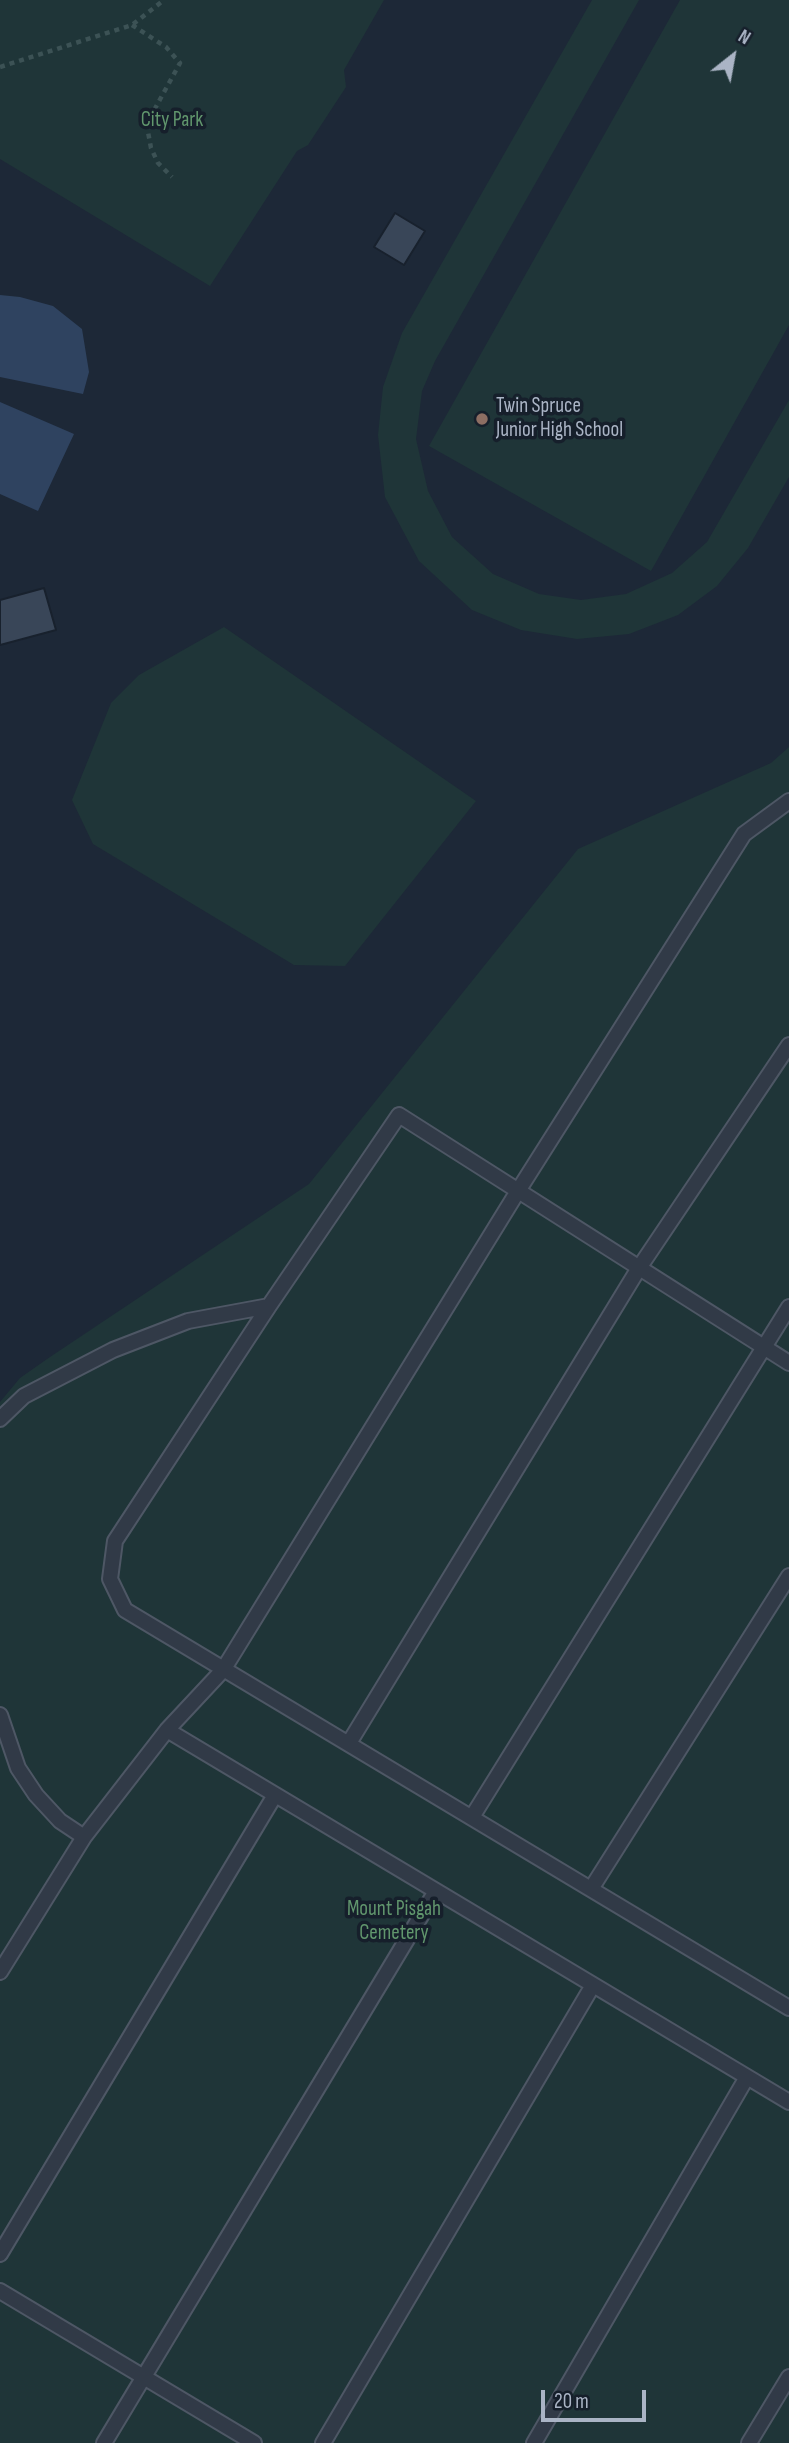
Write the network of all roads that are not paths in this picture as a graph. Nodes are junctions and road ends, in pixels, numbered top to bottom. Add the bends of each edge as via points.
1 (789, 801) edge
2 (789, 1045) edge
3 (518, 1191) junction
4 (639, 1268) junction
5 (269, 1306) junction
6 (789, 1307) edge
7 (764, 1347) junction
8 (789, 1363) edge
9 (0, 1419) edge
10 (789, 1576) edge
11 (223, 1670) junction
12 (0, 1715) edge
13 (167, 1730) junction
14 (349, 1743) junction
15 (275, 1795) junction
16 (472, 1817) junction
17 (84, 1837) junction
18 (591, 1889) junction
19 (436, 1891) junction
20 (0, 1972) edge
21 (593, 1984) junction
22 (789, 2008) edge
23 (747, 2077) junction
24 (789, 2102) edge
25 (0, 2254) edge
26 (0, 2291) edge
27 (144, 2377) junction
28 (789, 2377) edge
29 (104, 2443) edge
30 (254, 2443) edge
31 (323, 2443) edge
32 (534, 2443) edge
33 (749, 2443) edge

1 - 3 lane via 744,834
2 - 4 lane
3 - 4 lane
3 - 5 lane via 399,1115
3 - 11 lane
4 - 7 lane
4 - 14 lane
5 - 9 lane via 188,1321 113,1350 24,1396
5 - 11 lane via 115,1541 110,1579 125,1610
6 - 7 lane
7 - 8 lane
7 - 16 lane
10 - 18 lane
11 - 13 lane
11 - 14 lane
12 - 17 lane via 18,1768 36,1795 60,1821
13 - 15 lane
13 - 17 lane
14 - 16 lane
15 - 19 lane
15 - 25 lane
16 - 18 lane
17 - 20 lane
18 - 22 lane
19 - 21 lane
19 - 27 lane
21 - 23 lane
21 - 31 lane
23 - 24 lane
23 - 32 lane
26 - 27 lane
27 - 29 lane
27 - 30 lane
28 - 33 lane

